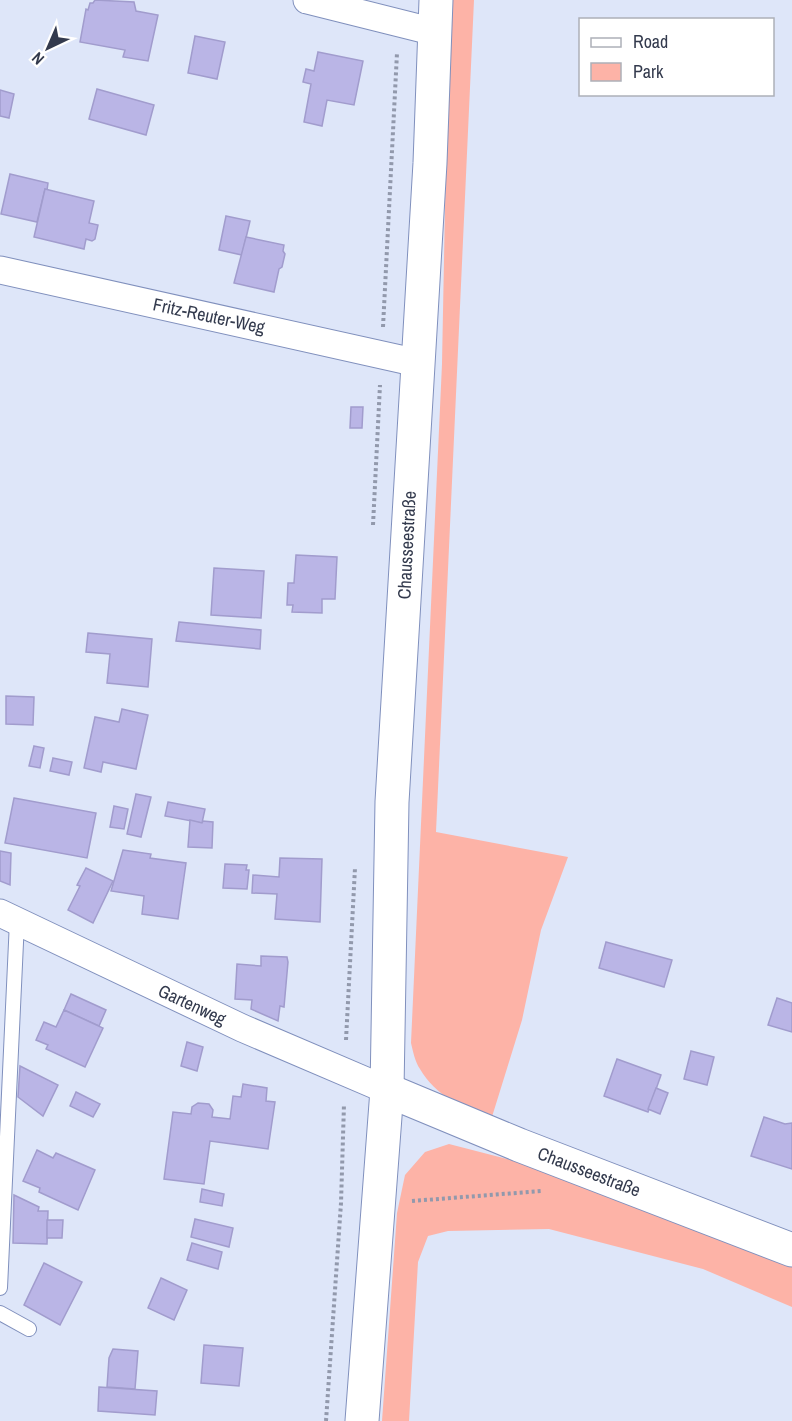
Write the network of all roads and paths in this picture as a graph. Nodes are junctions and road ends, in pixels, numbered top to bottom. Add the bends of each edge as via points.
1 (308, 0) edge
2 (436, 0) edge
3 (435, 32) junction
4 (0, 270) edge
5 (418, 363) junction
6 (8, 917) edge
7 (387, 1090) junction
8 (547, 1190) dead end
9 (341, 1203) dead end
10 (378, 1204) junction
11 (792, 1250) edge
12 (0, 1288) edge
13 (0, 1313) edge
14 (29, 1329) dead end
15 (362, 1421) edge

1 - 3 street
2 - 3 main road, Chausseestraße
3 - 5 main road, Chausseestraße
4 - 5 street, Fritz-Reuter-Weg
5 - 7 main road, Chausseestraße via 392,801
6 - 7 street, Gartenweg via 242,1028
6 - 12 lane
7 - 10 main road, Chausseestraße
7 - 11 main road, Chausseestraße
8 - 10 path
9 - 10 path
10 - 15 main road, Chausseestraße
13 - 14 lane

